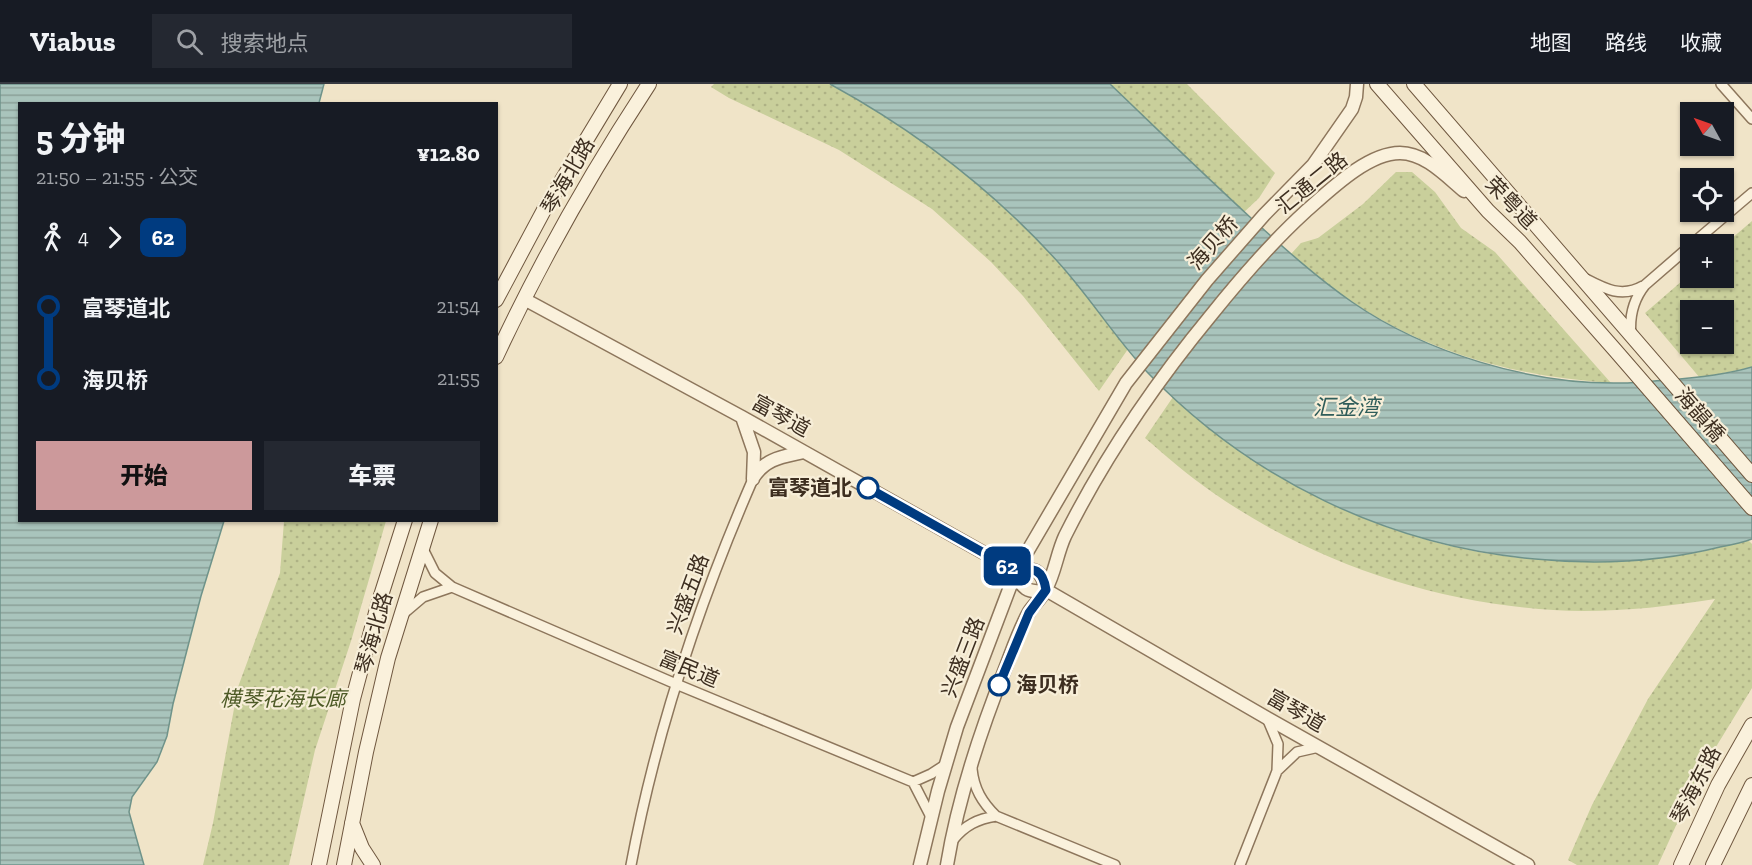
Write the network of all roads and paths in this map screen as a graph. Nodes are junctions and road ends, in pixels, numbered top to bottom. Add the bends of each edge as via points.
1 (620, 84) edge
2 (649, 84) edge
3 (1357, 84) edge
4 (1377, 84) edge
5 (1414, 84) edge
6 (1721, 84) edge
7 (1752, 119) edge
8 (1752, 193) edge
9 (1488, 211) junction
10 (1264, 215) joint
11 (1704, 234) edge
12 (1680, 255) edge
13 (1582, 277) junction
14 (1645, 285) junction
15 (498, 296) edge
16 (525, 298) junction
17 (1631, 336) junction
18 (1615, 350) joint
19 (498, 353) edge
20 (1126, 383) joint
21 (1146, 398) joint
22 (742, 417) junction
23 (804, 452) junction
24 (1752, 475) edge
25 (753, 479) junction
26 (1752, 508) edge
27 (404, 522) edge
28 (430, 522) edge
29 (422, 547) junction
30 (1016, 571) junction
31 (452, 587) junction
32 (1046, 590) junction
33 (399, 618) junction
34 (676, 684) junction
35 (1267, 718) junction
36 (1752, 725) edge
37 (1319, 747) junction
38 (945, 765) junction
39 (971, 765) junction
40 (1277, 771) junction
41 (913, 782) junction
42 (1752, 785) edge
43 (996, 816) junction
44 (931, 817) junction
45 (352, 823) junction
46 (951, 843) junction
47 (319, 865) edge
48 (344, 865) edge
49 (373, 865) edge
50 (632, 865) edge
51 (920, 865) edge
52 (947, 865) edge
53 (1115, 865) edge
54 (1240, 865) edge
55 (1528, 865) edge
56 (1681, 865) edge
57 (1713, 865) edge

1 - 15 main road, 琴海北路 via 565,172
2 - 16 main road, 琴海北路 via 586,185
3 - 10 street, 汇通二路 via 1352,109 1336,134 1313,165
4 - 9 main road, 荣粤道
5 - 13 main road, 荣粤道
6 - 7 street
8 - 11 street
9 - 18 main road, 荣粤道
9 - 21 street, 汇通二路 via 1424,159 1400,153 1384,155 1336,184 1283,232 1226,296
10 - 20 street, 海贝桥
12 - 14 street
13 - 14 street via 1612,292 1633,291
13 - 17 main road, 荣粤道
14 - 17 street via 1632,309
16 - 19 main road, 琴海北路
16 - 22 street, 富琴道
17 - 24 main road, 海韻橋
18 - 26 main road, 海韻橋
20 - 30 street, 兴盛三路
21 - 32 street, 兴盛三路 via 1064,539
22 - 23 street, 富琴道
22 - 25 street via 754,452
23 - 25 street via 773,459
23 - 30 street, 富琴道
25 - 34 street, 兴盛五路 via 711,580
27 - 47 main road, 琴海北路 via 353,699
28 - 29 main road, 琴海北路
29 - 31 street via 435,573
29 - 33 main road, 琴海北路
30 - 32 street via 1024,588 1032,592
30 - 32 street via 1039,572
30 - 38 street, 兴盛三路
31 - 33 street via 423,597
31 - 34 street, 富民道
32 - 35 street, 富琴道
32 - 39 street, 兴盛三路 via 1029,613 1012,650
33 - 45 main road, 琴海北路
34 - 41 street, 富民道
34 - 50 street, 兴盛五路
35 - 37 street, 富琴道
35 - 40 street via 1278,744
36 - 56 main road, 琴海东路 via 1718,785
37 - 40 street via 1297,752
37 - 55 street, 富琴道
38 - 41 street
38 - 44 street, 兴盛三路
39 - 43 street via 978,794
39 - 46 street, 兴盛三路
40 - 54 street
41 - 44 street
42 - 57 main road
43 - 46 street via 970,824
43 - 53 street
44 - 51 street, 兴盛三路
45 - 48 main road, 琴海北路
45 - 49 main road
46 - 52 street, 兴盛三路

